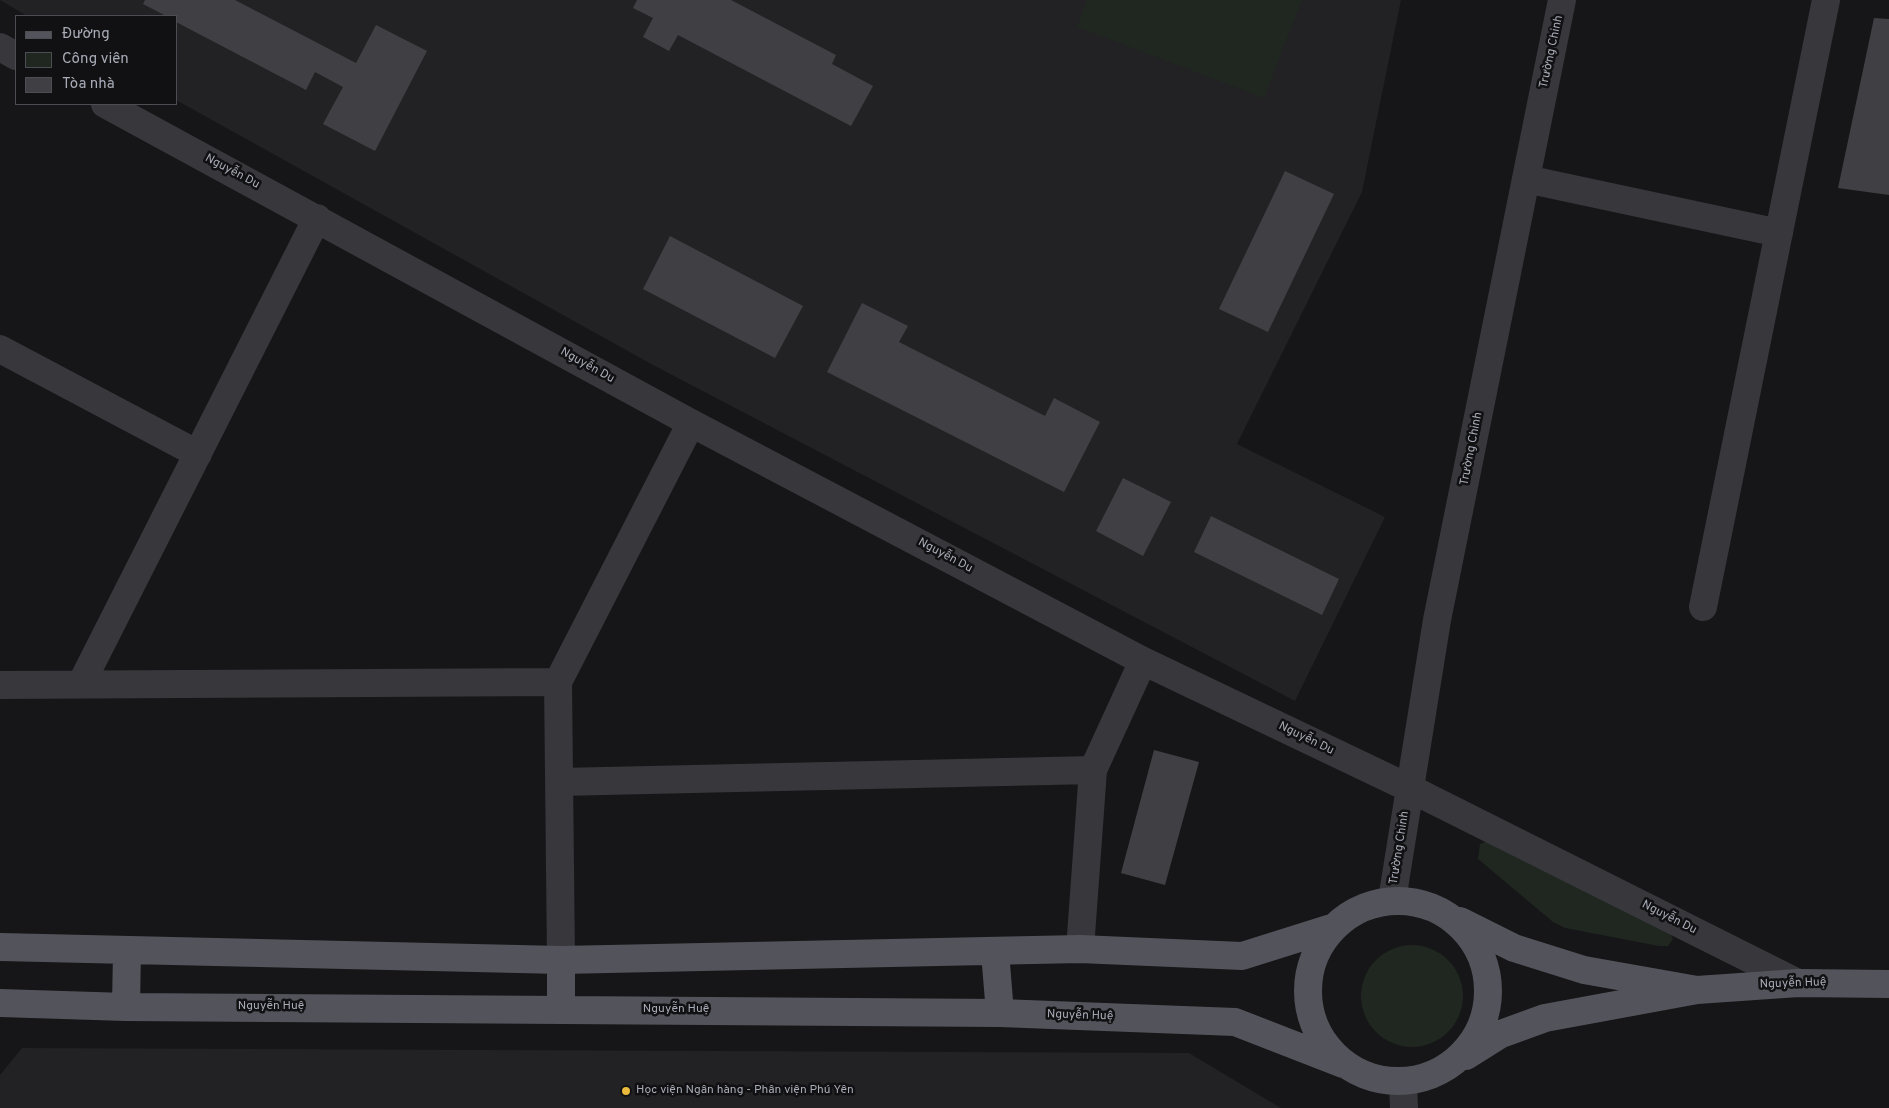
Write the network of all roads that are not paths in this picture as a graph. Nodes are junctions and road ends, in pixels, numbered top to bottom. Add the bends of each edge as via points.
1 (1562, 0) edge
2 (1826, 0) edge
3 (0, 47) edge
4 (15, 55) edge
5 (107, 105) edge
6 (1526, 179) junction
7 (317, 218) junction
8 (1779, 233) junction
9 (0, 349) edge
10 (691, 423) junction
11 (198, 454) junction
12 (1702, 607) dead end
13 (1143, 660) junction
14 (558, 682) junction
15 (81, 684) junction
16 (0, 685) edge
17 (1093, 770) junction
18 (560, 782) junction
19 (1409, 788) junction
20 (1392, 900) junction
21 (1447, 914) junction
22 (1331, 928) junction
23 (0, 947) edge
24 (127, 950) junction
25 (1080, 950) junction
26 (995, 952) junction
27 (561, 960) junction
28 (1798, 982) junction
29 (1889, 984) edge
30 (1697, 990) junction
31 (0, 1003) edge
32 (126, 1006) junction
33 (561, 1009) junction
34 (1000, 1013) junction
35 (1456, 1062) junction
36 (1343, 1064) junction
37 (1403, 1095) edge

1 - 6 street, Trường Chinh
2 - 8 street
3 - 4 street
5 - 7 street, Nguyễn Du
6 - 8 street
6 - 19 street, Trường Chinh via 1437,620
7 - 10 street, Nguyễn Du
7 - 11 street
8 - 12 street
9 - 11 street
10 - 13 street, Nguyễn Du
10 - 14 street
11 - 15 street
13 - 17 street
13 - 19 street, Nguyễn Du
14 - 15 street
14 - 18 street
15 - 16 street
17 - 18 street
17 - 25 street
18 - 27 street
19 - 20 street, Trường Chinh
19 - 28 street, Nguyễn Du
20 - 21 main road via 1420,903
20 - 22 main road via 1370,904
21 - 30 main road via 1514,948 1584,970
21 - 35 main road via 1468,934 1483,958 1489,986 1486,1014 1475,1040
22 - 25 main road via 1242,956
22 - 36 main road via 1315,954 1307,983 1309,1006 1322,1041
23 - 24 main road
24 - 27 main road
24 - 32 main road
25 - 26 main road
26 - 27 main road
26 - 34 main road
27 - 33 main road
28 - 29 main road, Nguyễn Huệ
28 - 30 main road, Nguyễn Huệ
30 - 35 main road, Nguyễn Huệ via 1545,1018 1501,1034
31 - 32 main road, Nguyễn Huệ
32 - 33 main road, Nguyễn Huệ
33 - 34 main road, Nguyễn Huệ
34 - 36 main road, Nguyễn Huệ via 1235,1022
35 - 37 main road, Nguyễn Huệ
36 - 37 main road, Nguyễn Huệ

